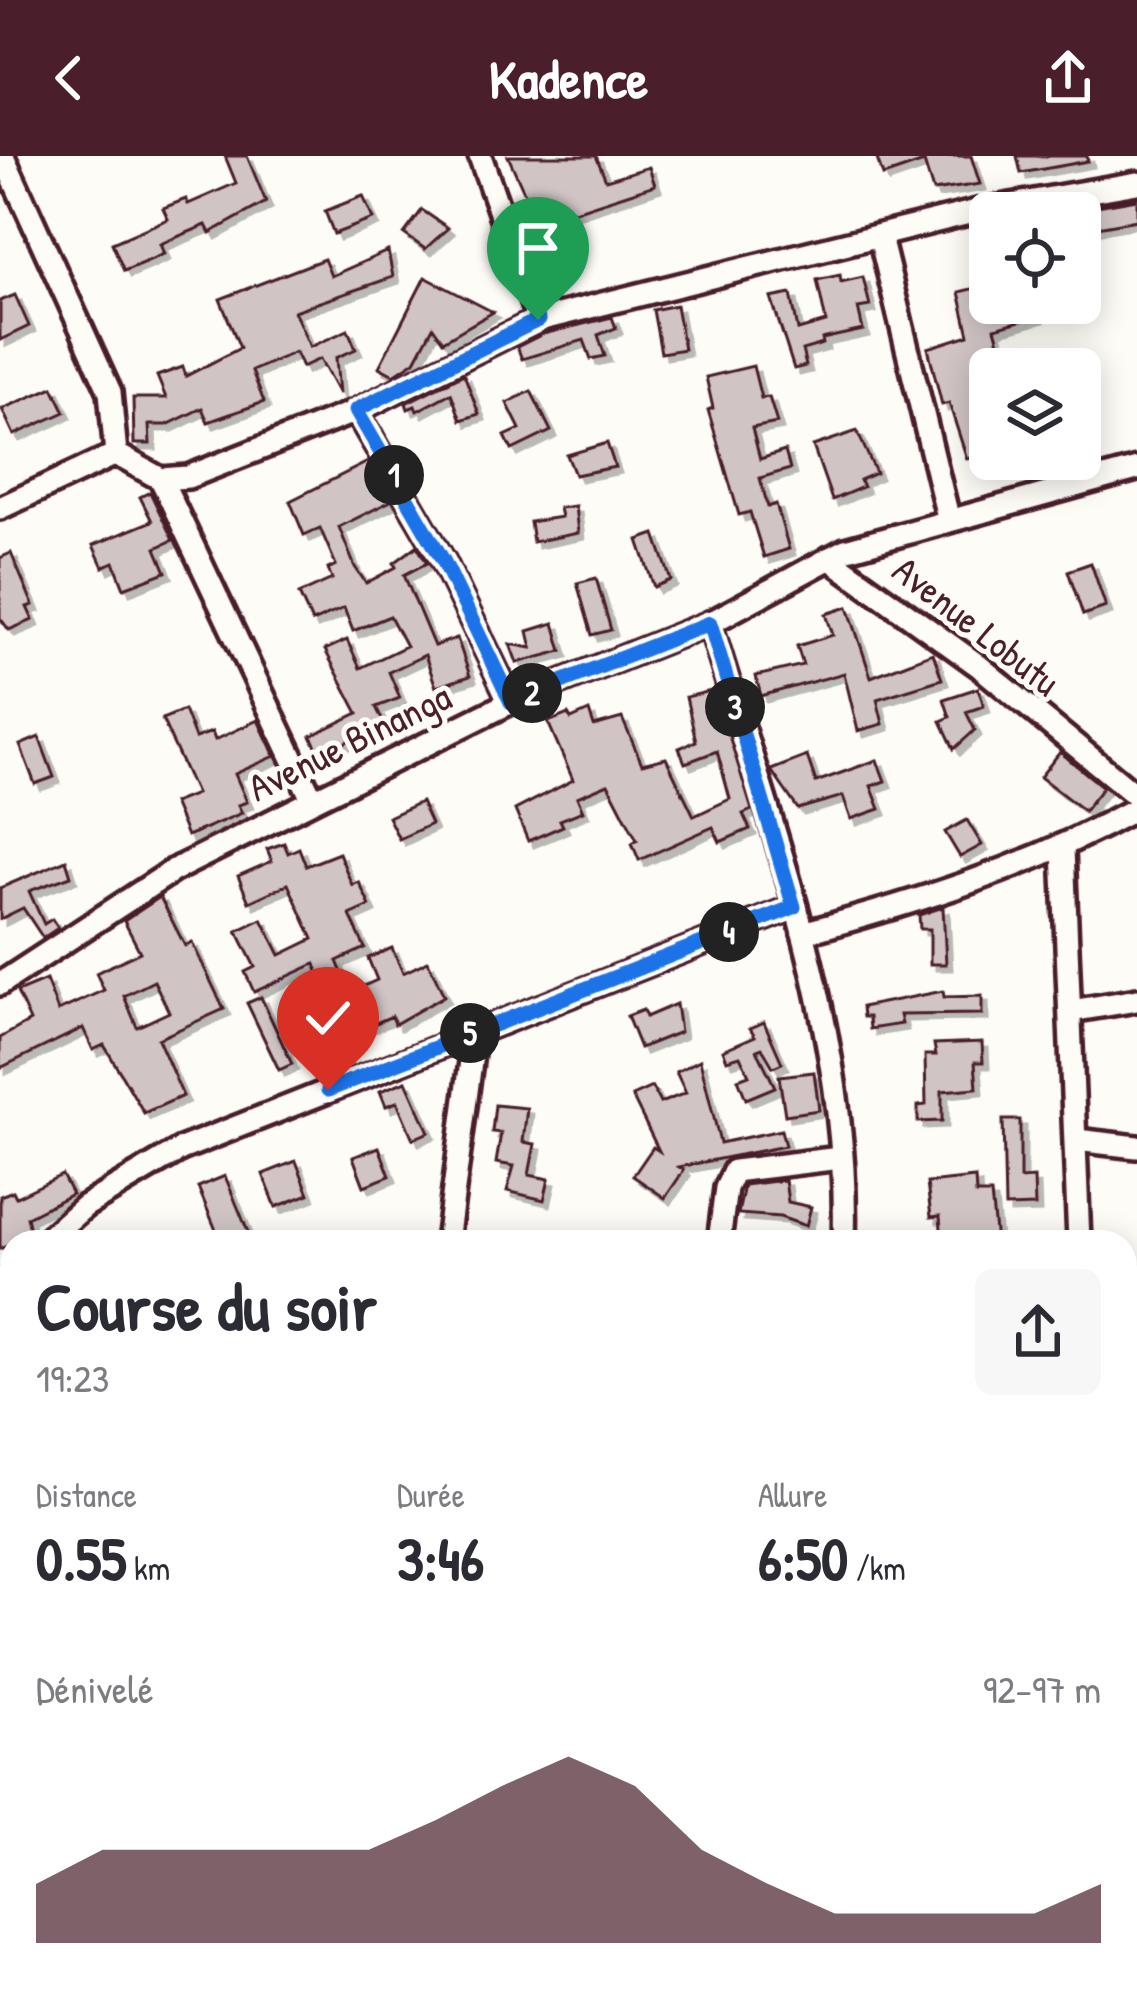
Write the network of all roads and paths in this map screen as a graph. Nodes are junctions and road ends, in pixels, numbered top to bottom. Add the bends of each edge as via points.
1 (3, 156) edge
2 (480, 156) edge
3 (1137, 183) edge
4 (880, 237) junction
5 (538, 320) junction
6 (356, 410) junction
7 (116, 454) junction
8 (1137, 469) edge
9 (161, 478) junction
10 (0, 508) edge
11 (948, 517) junction
12 (829, 558) junction
13 (710, 623) junction
14 (511, 702) junction
15 (1137, 796) edge
16 (312, 800) junction
17 (1137, 808) edge
18 (1064, 849) junction
19 (794, 907) junction
20 (803, 933) junction
21 (0, 984) edge
22 (1137, 1000) edge
23 (1071, 1011) junction
24 (475, 1031) junction
25 (1076, 1139) junction
26 (1137, 1148) edge
27 (840, 1158) junction
28 (58, 1230) edge
29 (449, 1230) edge
30 (721, 1230) edge
31 (843, 1230) edge
32 (1079, 1230) edge

1 - 7 street via 110,392
2 - 5 street
3 - 4 street
4 - 5 street
4 - 11 street
5 - 6 street
6 - 9 street via 230,463
6 - 14 street via 444,562
7 - 9 street
7 - 10 street
8 - 11 street, Avenue Binanga
9 - 16 street
11 - 12 street, Avenue Binanga
12 - 13 street, Avenue Binanga
12 - 15 street, Avenue Lobutu via 979,666
13 - 14 street, Avenue Binanga
13 - 19 street
14 - 16 street, Avenue Binanga
16 - 21 street, Avenue Binanga via 174,870
17 - 18 street
18 - 20 street
18 - 23 street
19 - 20 street
19 - 24 street
20 - 27 street via 824,1022
22 - 23 street
23 - 25 street
24 - 28 street via 166,1156
24 - 29 street
25 - 26 street
25 - 32 street
27 - 30 street via 734,1171
27 - 31 street

